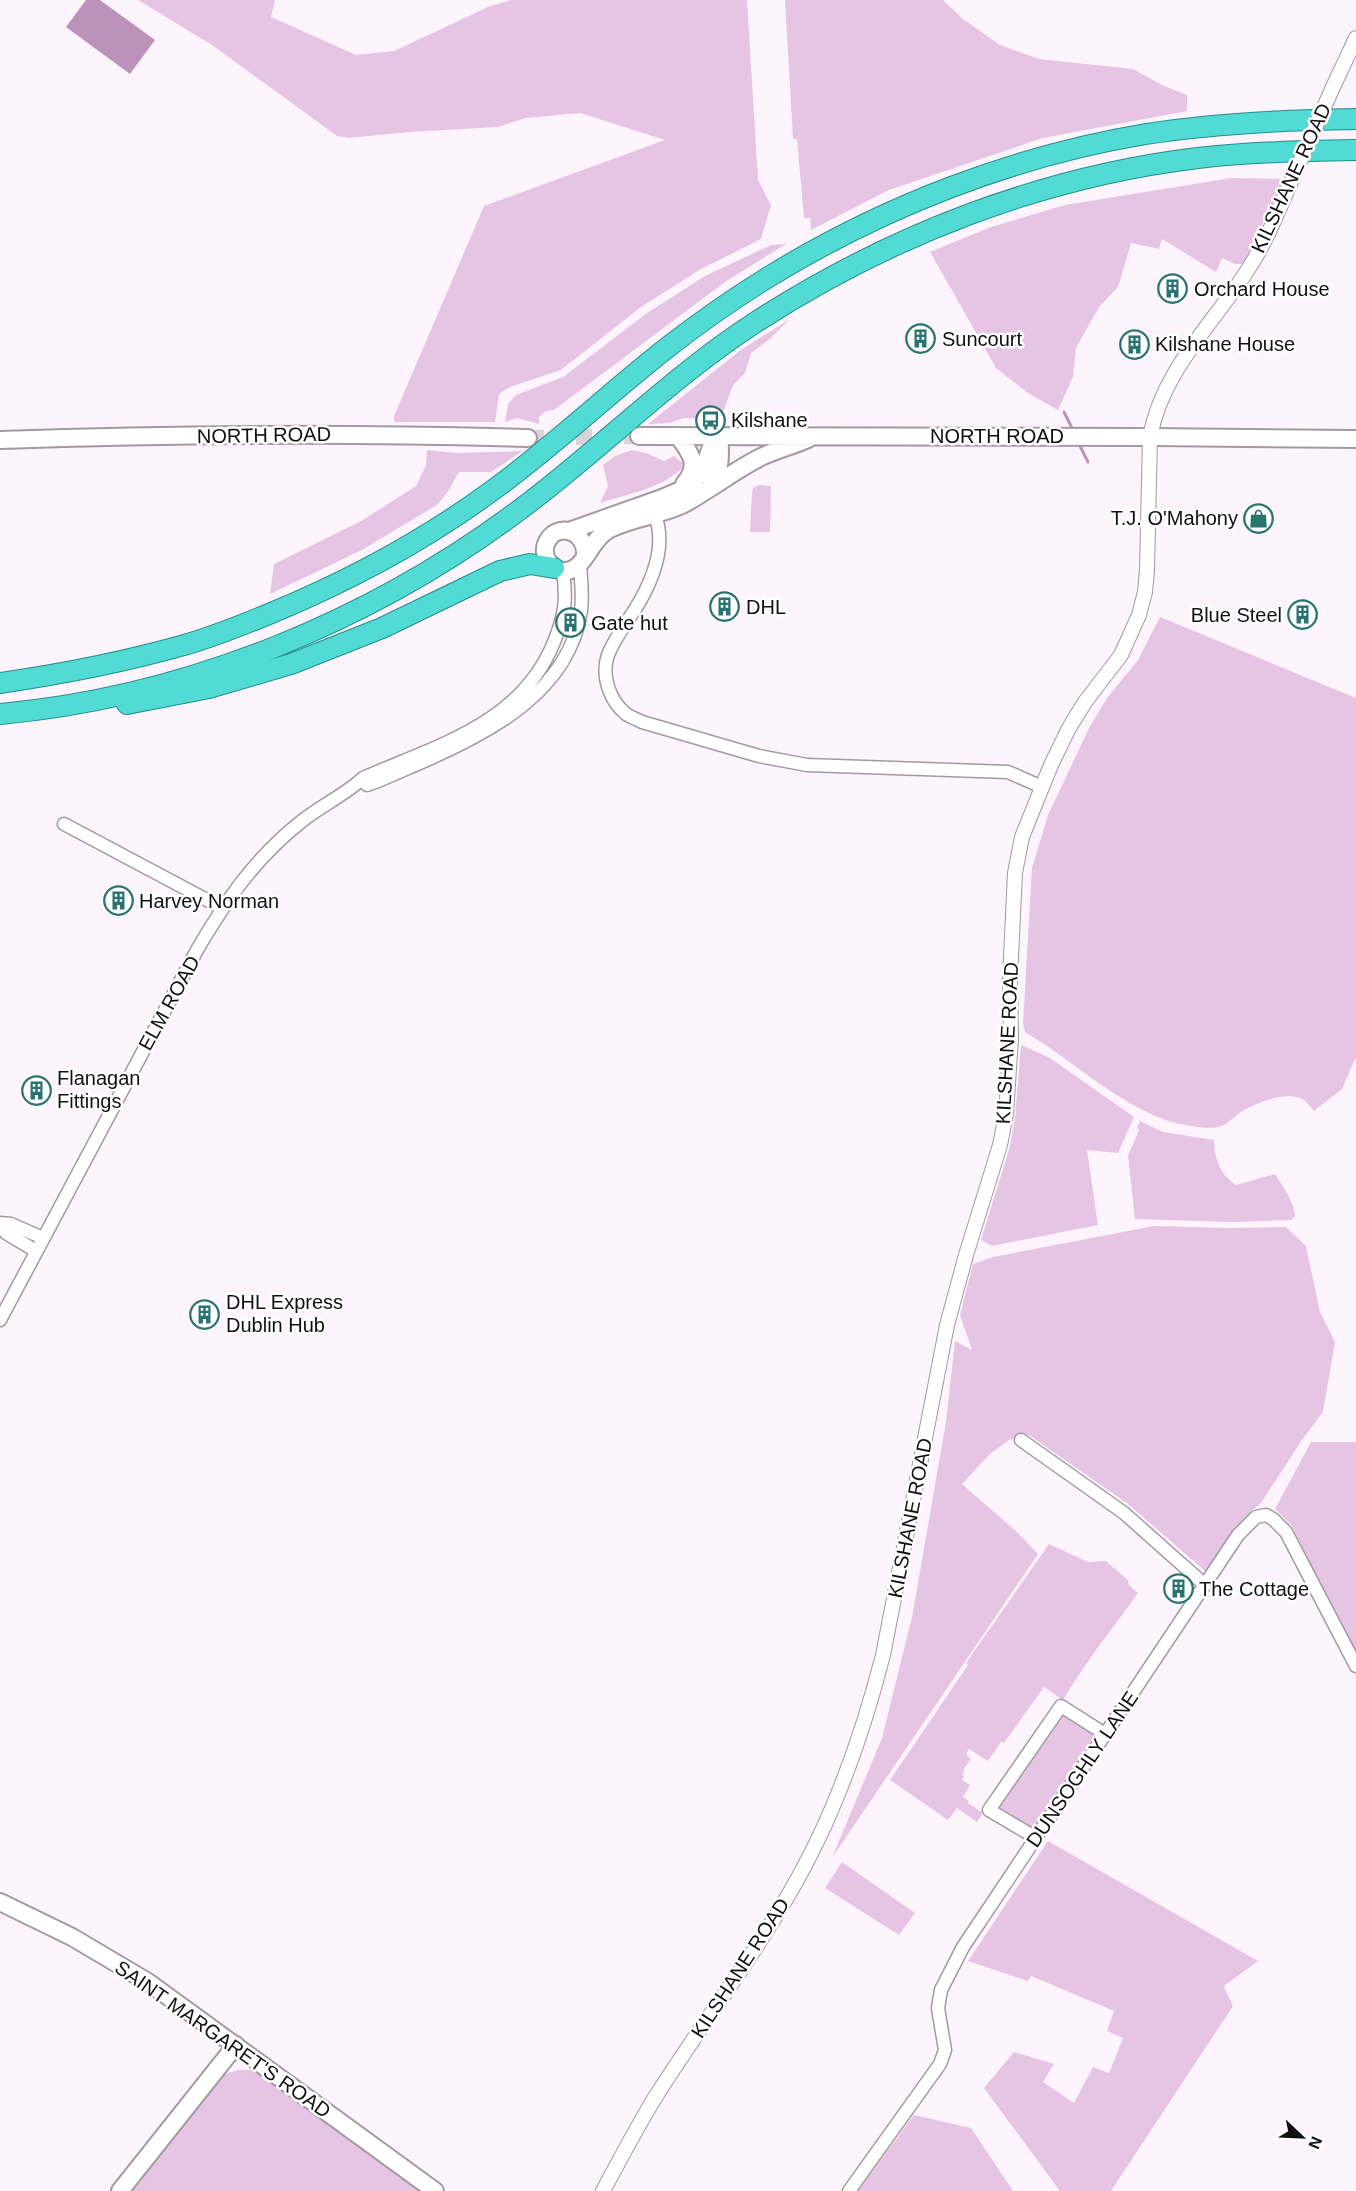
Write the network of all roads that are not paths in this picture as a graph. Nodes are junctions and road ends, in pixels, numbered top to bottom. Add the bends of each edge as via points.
1 (1356, 38) edge
2 (1356, 119) edge
3 (1356, 150) edge
4 (639, 436) tunnel mouth
5 (678, 436) junction
6 (719, 436) junction
7 (814, 436) junction
8 (1150, 437) junction
9 (528, 438) tunnel mouth
10 (1356, 439) edge
11 (0, 440) edge
12 (708, 488) junction
13 (678, 491) junction
14 (655, 515) junction
15 (569, 531) junction
16 (583, 559) junction
17 (559, 570) junction
18 (0, 683) edge
19 (0, 714) edge
20 (0, 722) edge
21 (1042, 787) junction
22 (351, 789) junction
23 (64, 824) dead end
24 (222, 908) junction
25 (0, 1223) edge
26 (43, 1238) junction
27 (36, 1251) junction
28 (0, 1320) edge
29 (1021, 1440) dead end
30 (1205, 1585) junction
31 (1356, 1666) edge
32 (1105, 1734) junction
33 (1036, 1838) junction
34 (0, 1902) edge
35 (236, 2045) junction
36 (120, 2191) edge
37 (435, 2191) edge
38 (603, 2191) edge
39 (849, 2191) edge

1 - 8 street, KILSHANE ROAD, bridge via 1267,236 1177,368 1162,395
2 - 18 highway via 1207,126 1144,134 1020,163 887,214 810,254 720,309 492,492 370,568 300,601 188,644 74,672
3 - 19 highway via 1280,151 1196,159 1099,176 1035,192 930,230 878,253 754,323 702,360 526,505 388,593 296,638 210,670 102,699
4 - 5 main road, NORTH ROAD
5 - 6 main road, NORTH ROAD
5 - 13 main road via 693,457 693,468
6 - 7 main road, NORTH ROAD
6 - 12 main road via 721,457
6 - 13 main road via 704,470 690,486
7 - 8 main road, NORTH ROAD
7 - 12 main road via 762,457
8 - 10 main road, NORTH ROAD
8 - 21 street, KILSHANE ROAD via 1147,570 1139,615 1121,655 1069,728
9 - 11 main road, NORTH ROAD via 320,434
12 - 14 main road
13 - 15 main road
14 - 16 main road via 608,530
14 - 21 street via 659,531 652,574 617,637 605,672 616,703 626,714 782,762 1008,772
15 - 16 main road via 581,537 586,548
15 - 17 main road via 555,533 546,544 546,557
16 - 17 main road via 569,571
16 - 22 street, ELM ROAD via 582,601 573,639 563,660 528,702 468,742
17 - 20 highway via 530,564 500,571 346,643 246,678 154,700
17 - 22 street, ELM ROAD via 566,604 558,632 536,677 515,701 487,722 363,778
21 - 38 street, KILSHANE ROAD via 1022,837 1015,873 1006,1114 947,1325 870,1706 836,1800 804,1867 657,2096
22 - 24 street, ELM ROAD via 272,845
23 - 24 street
24 - 26 street, ELM ROAD
25 - 26 street
25 - 27 street via 6,1233
26 - 27 street, ELM ROAD
27 - 28 street, ELM ROAD
29 - 30 street via 1124,1513
30 - 31 street, DUNSOGHLY LANE via 1248,1524 1266,1515 1286,1532
30 - 32 street, DUNSOGHLY LANE
32 - 33 street, DUNSOGHLY LANE
32 - 33 street via 1061,1706 989,1810
33 - 39 street, DUNSOGHLY LANE via 963,1947 941,1990 938,2008 945,2050 940,2064
34 - 35 main road, SAINT MARGARET'S ROAD via 72,1937 138,1976
35 - 36 main road
35 - 37 main road, SAINT MARGARET'S ROAD

